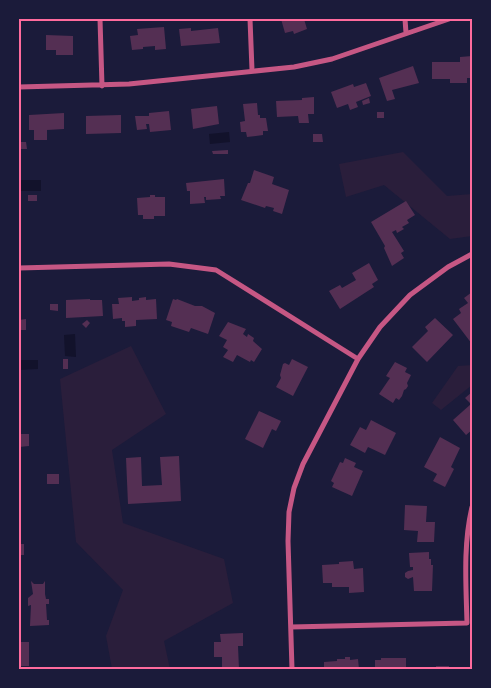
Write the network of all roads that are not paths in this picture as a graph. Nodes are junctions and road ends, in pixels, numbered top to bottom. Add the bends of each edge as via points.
1 (100, 19) edge
2 (250, 19) edge
3 (405, 19) edge
4 (449, 19) edge
5 (406, 33) junction
6 (252, 70) junction
7 (102, 86) junction
8 (19, 87) edge
9 (472, 254) edge
10 (19, 268) edge
11 (358, 358) junction
12 (472, 507) edge
13 (291, 627) junction
14 (292, 669) edge

1 - 7 street
2 - 6 street
3 - 5 street
4 - 5 street
5 - 6 street via 332,59 294,67
6 - 7 street
7 - 8 street
9 - 11 street via 410,295 380,327
10 - 11 street via 169,264 216,270
11 - 13 street via 302,464 294,488 288,541
12 - 13 street via 466,550 467,623
13 - 14 street

